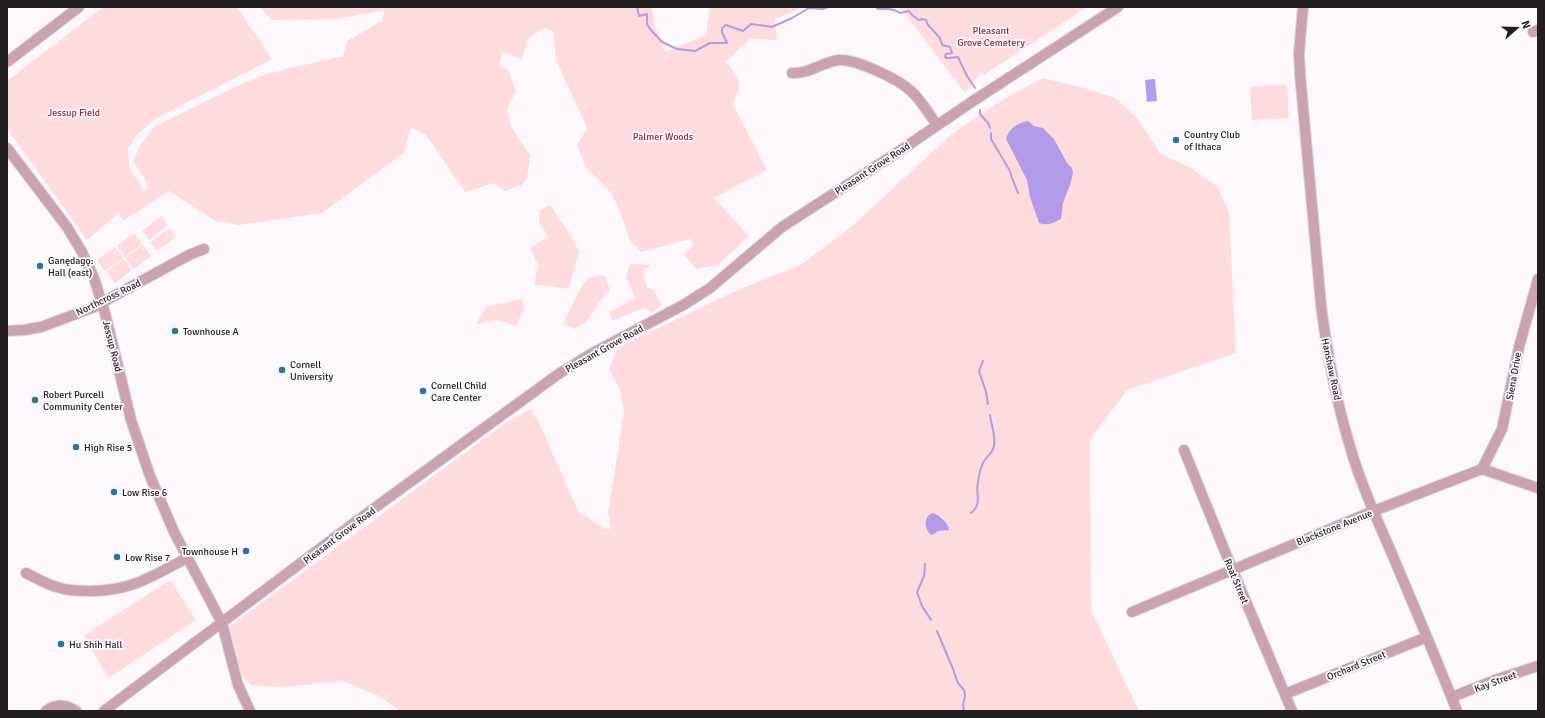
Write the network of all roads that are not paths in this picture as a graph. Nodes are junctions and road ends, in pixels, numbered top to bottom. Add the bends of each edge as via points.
1 (79, 7) edge
2 (1118, 7) edge
3 (1303, 7) edge
4 (7, 62) edge
5 (792, 73) dead end
6 (936, 125) junction
7 (7, 148) edge
8 (204, 249) dead end
9 (1538, 280) edge
10 (102, 303) junction
11 (7, 331) edge
12 (1184, 450) dead end
13 (1482, 469) junction
14 (1538, 488) edge
15 (1374, 511) junction
16 (187, 558) junction
17 (1232, 569) junction
18 (26, 573) dead end
19 (1132, 612) dead end
20 (222, 623) junction
21 (1428, 637) junction
22 (1538, 666) edge
23 (1285, 694) junction
24 (1452, 698) junction
25 (46, 711) edge
26 (76, 711) edge
27 (104, 711) edge
28 (250, 711) edge
29 (1292, 711) edge
30 (1457, 711) edge

1 - 4 street
2 - 6 street, Pleasant Grove Road
3 - 15 street, Hanshaw Road via 1300,74 1325,339 1352,454
5 - 6 street via 801,74 838,60 852,62 885,75 908,89
6 - 20 street, Pleasant Grove Road via 782,227 710,288 557,375
7 - 10 street, Jessup Road via 67,227 94,278
8 - 10 street, Northcross Road
9 - 13 street, Siena Drive via 1519,347 1502,429
10 - 11 street, Northcross Road via 41,327
10 - 16 street, Jessup Road via 135,434 155,489
12 - 17 street, Roat Street
13 - 14 street
13 - 15 street, Blackstone Avenue
15 - 17 street, Blackstone Avenue
15 - 21 street, Hanshaw Road
16 - 18 street via 143,581 112,591 64,589
16 - 20 street, Jessup Road
17 - 19 street, Blackstone Avenue
17 - 23 street, Roat Street
20 - 27 street, Pleasant Grove Road
20 - 28 street, Jessup Road via 238,685
21 - 23 street, Orchard Street
21 - 24 street, Hanshaw Road
22 - 24 street, Kay Street
23 - 29 street, Roat Street
24 - 30 street, Hanshaw Road
25 - 26 street via 61,705

